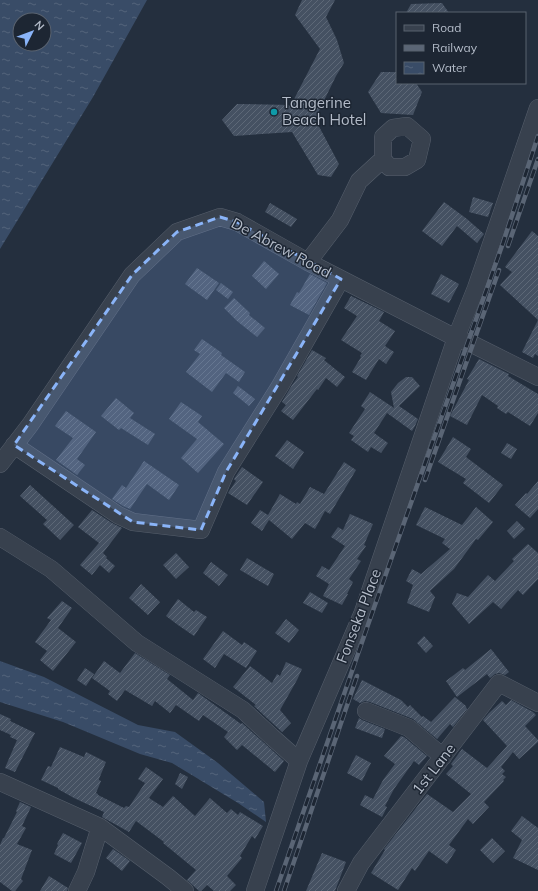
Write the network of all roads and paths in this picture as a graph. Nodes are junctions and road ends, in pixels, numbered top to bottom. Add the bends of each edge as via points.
1 (538, 108) edge
2 (383, 159) dead end
3 (308, 262) junction
4 (341, 279) junction
5 (456, 338) junction
6 (538, 377) edge
7 (14, 445) junction
8 (0, 464) edge
9 (0, 536) edge
10 (538, 702) edge
11 (366, 711) dead end
12 (443, 757) junction
13 (299, 761) junction
14 (0, 782) edge
15 (100, 827) junction
16 (77, 891) edge
17 (184, 891) edge
18 (255, 891) edge
19 (346, 891) edge

1 - 5 street, Fonseka Place via 476,288
2 - 3 street via 359,181 340,220
3 - 4 street, De Abrew Road
3 - 7 street, De Abrew Road via 237,222 220,217 176,232 132,275
4 - 5 street, De Abrew Road
4 - 7 street via 280,386 226,472 201,530 133,522 118,515
5 - 6 street, De Abrew Road via 474,344
5 - 13 street, Fonseka Place via 363,612
7 - 8 street, De Abrew Road
9 - 13 street via 51,569 137,643 243,710
10 - 12 street, 1st Lane via 499,683
11 - 12 street via 409,728
12 - 19 street, 1st Lane via 361,863
13 - 18 street, Fonseka Place
14 - 15 street
15 - 16 street via 86,872
15 - 17 street

